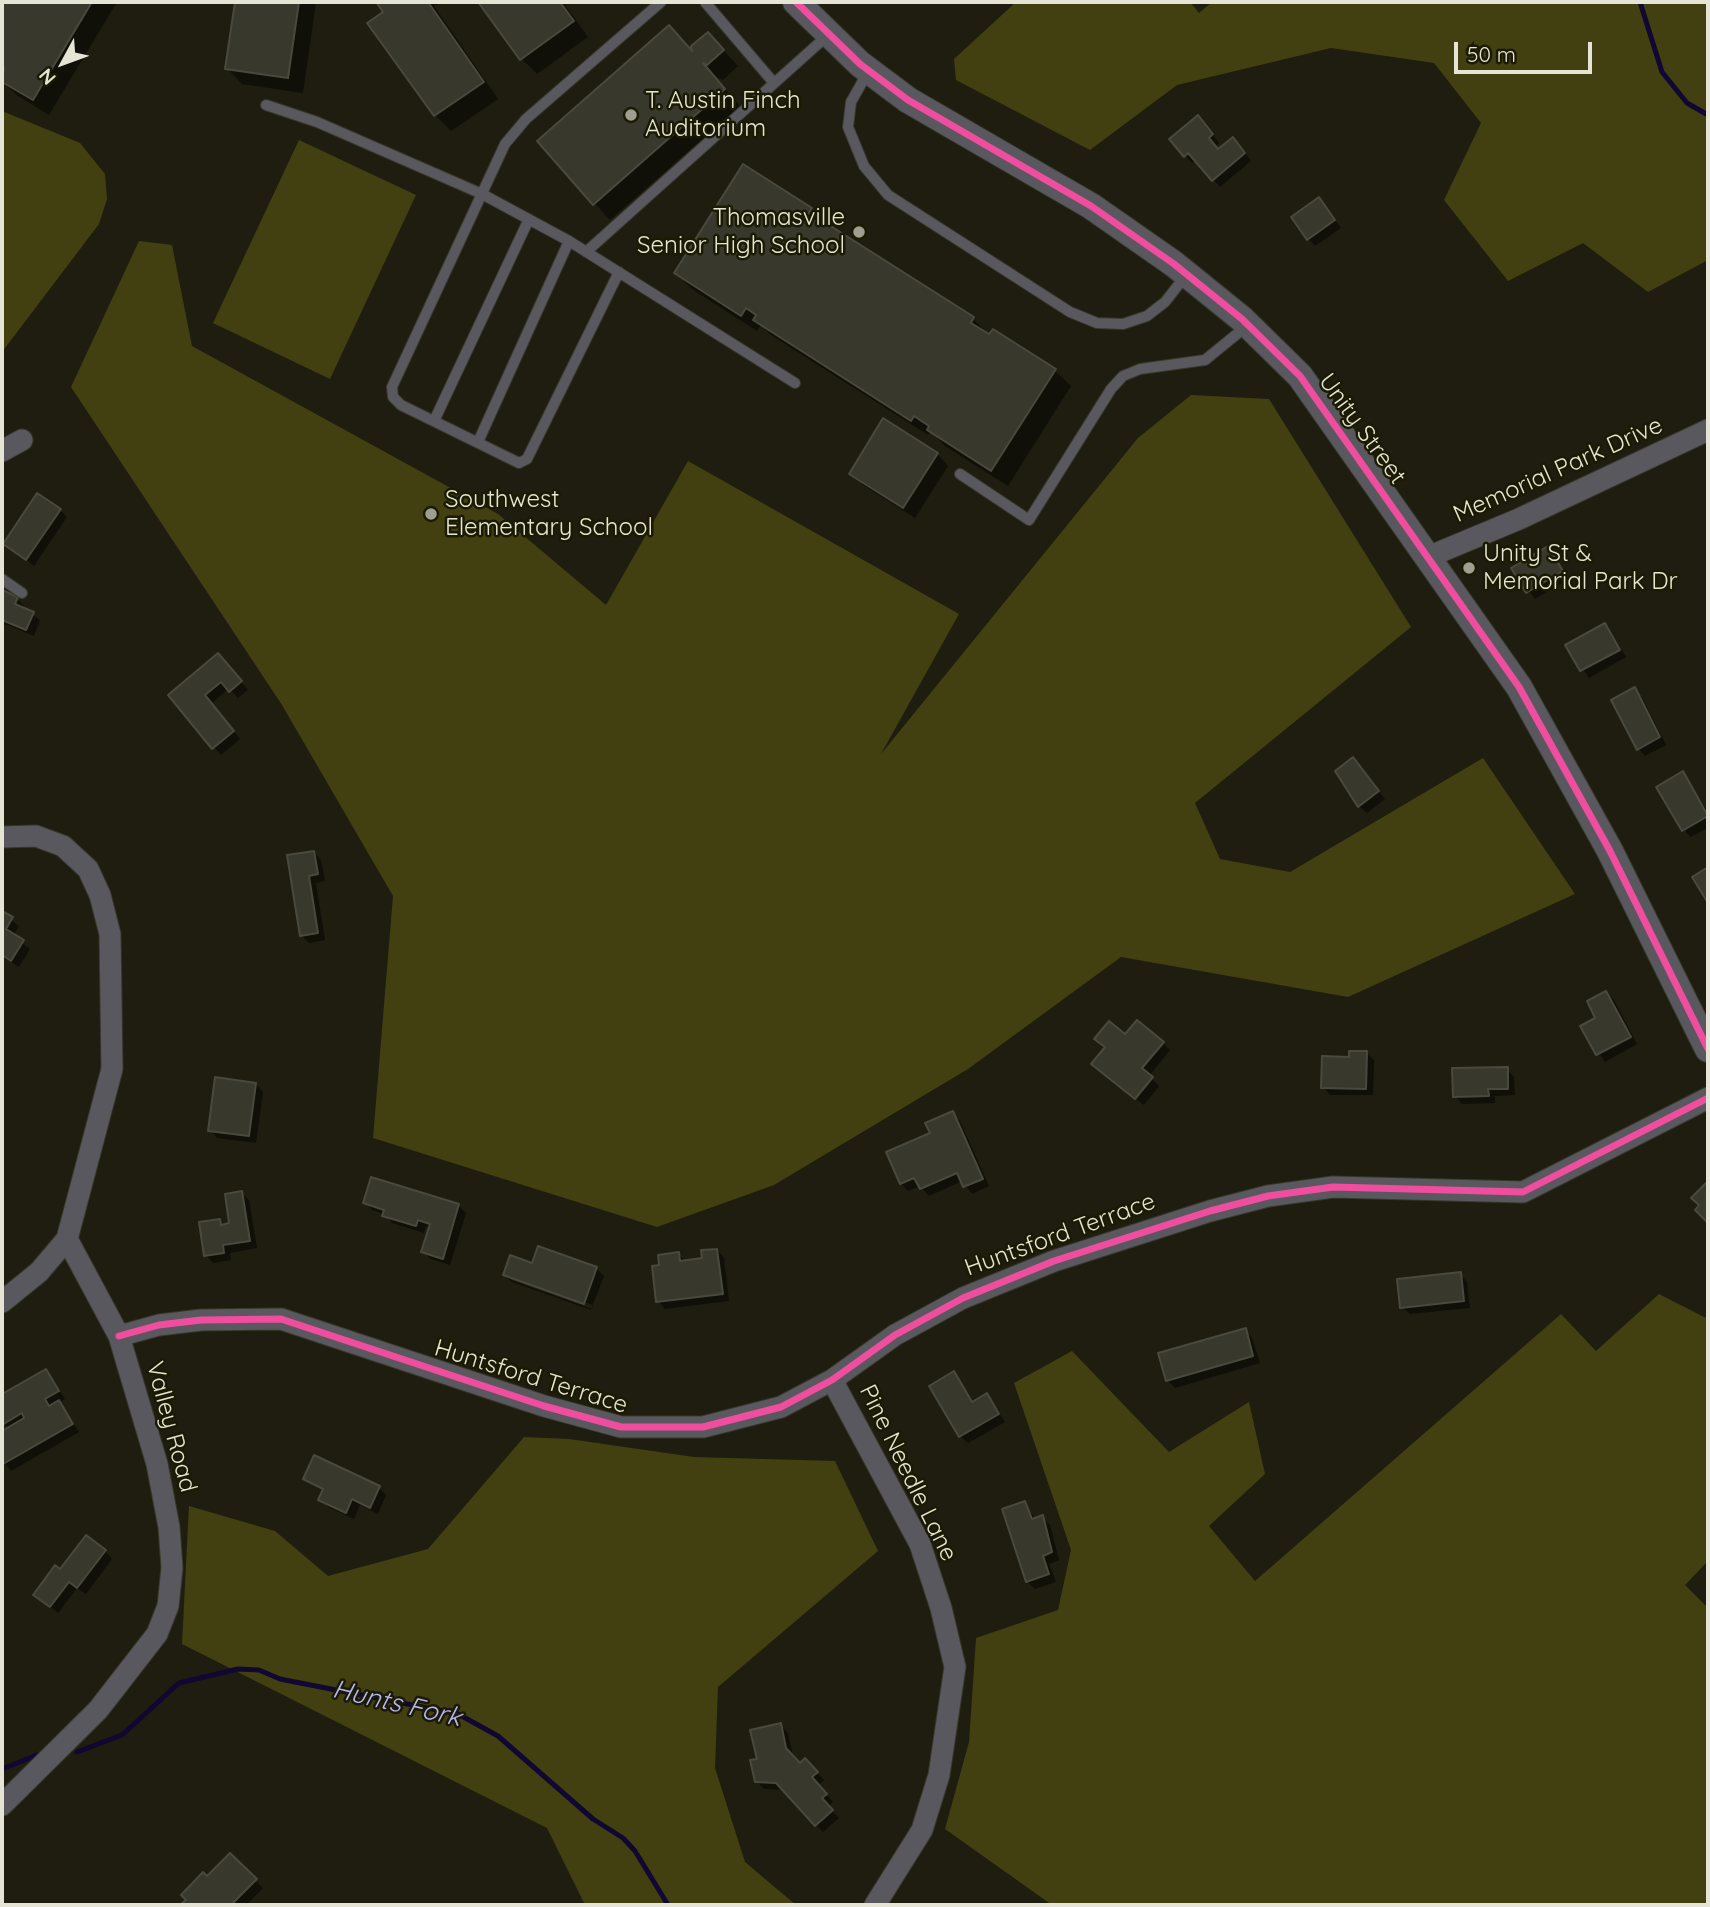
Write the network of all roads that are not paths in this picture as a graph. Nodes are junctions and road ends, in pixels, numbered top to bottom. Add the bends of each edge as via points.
1 (661, 2) edge
2 (705, 2) edge
3 (796, 2) edge
4 (828, 35) junction
5 (869, 70) junction
6 (774, 83) junction
7 (267, 105) dead end
8 (482, 194) junction
9 (529, 219) junction
10 (569, 241) junction
11 (586, 252) junction
12 (619, 272) junction
13 (1187, 274) junction
14 (1248, 325) junction
15 (794, 383) dead end
16 (434, 421) junction
17 (1708, 430) edge
18 (22, 440) dead end
19 (478, 442) junction
20 (2, 451) edge
21 (960, 474) dead end
22 (1428, 557) junction
23 (2, 579) edge
24 (22, 593) dead end
25 (2, 837) edge
26 (1708, 1049) edge
27 (1708, 1098) edge
28 (67, 1239) junction
29 (2, 1302) edge
30 (119, 1336) junction
31 (832, 1380) junction
32 (2, 1805) edge
33 (875, 1905) edge

1 - 8 lane via 526,119 505,144
2 - 6 lane
3 - 4 street, Unity Street
4 - 5 street, Unity Street
4 - 6 lane
5 - 13 street, Unity Street via 908,100 1091,206
5 - 13 lane via 850,102 848,127 864,166 888,195 1070,312 1097,323 1123,324 1147,316 1165,302
6 - 11 lane
7 - 8 lane
8 - 9 lane
8 - 16 lane via 392,387 393,397 401,405
9 - 10 lane
9 - 16 lane
10 - 11 lane
10 - 19 lane
11 - 12 lane
12 - 15 lane
12 - 19 lane via 527,460 519,463
13 - 14 street, Unity Street
14 - 21 lane via 1205,360 1140,369 1123,376 1029,520
14 - 22 street, Unity Street via 1300,376
16 - 19 lane
17 - 22 street, Memorial Park Drive
18 - 20 street
22 - 26 street, Unity Street via 1519,687 1610,851
23 - 24 lane
25 - 28 street via 36,836 63,845 86,866 110,933 112,1069
27 - 31 street, Huntsford Terrace via 1522,1192 1334,1186 1268,1196 1184,1220 1054,1262 963,1298 895,1335
28 - 29 street via 39,1272
28 - 30 street, Valley Road
30 - 31 street, Huntsford Terrace via 180,1322 281,1319 621,1427 703,1427 781,1407
30 - 32 street, Valley Road via 157,1464 170,1527 168,1606 157,1634 116,1689
31 - 33 street, Pine Needle Lane via 920,1544 942,1608 955,1667 939,1775 922,1830

